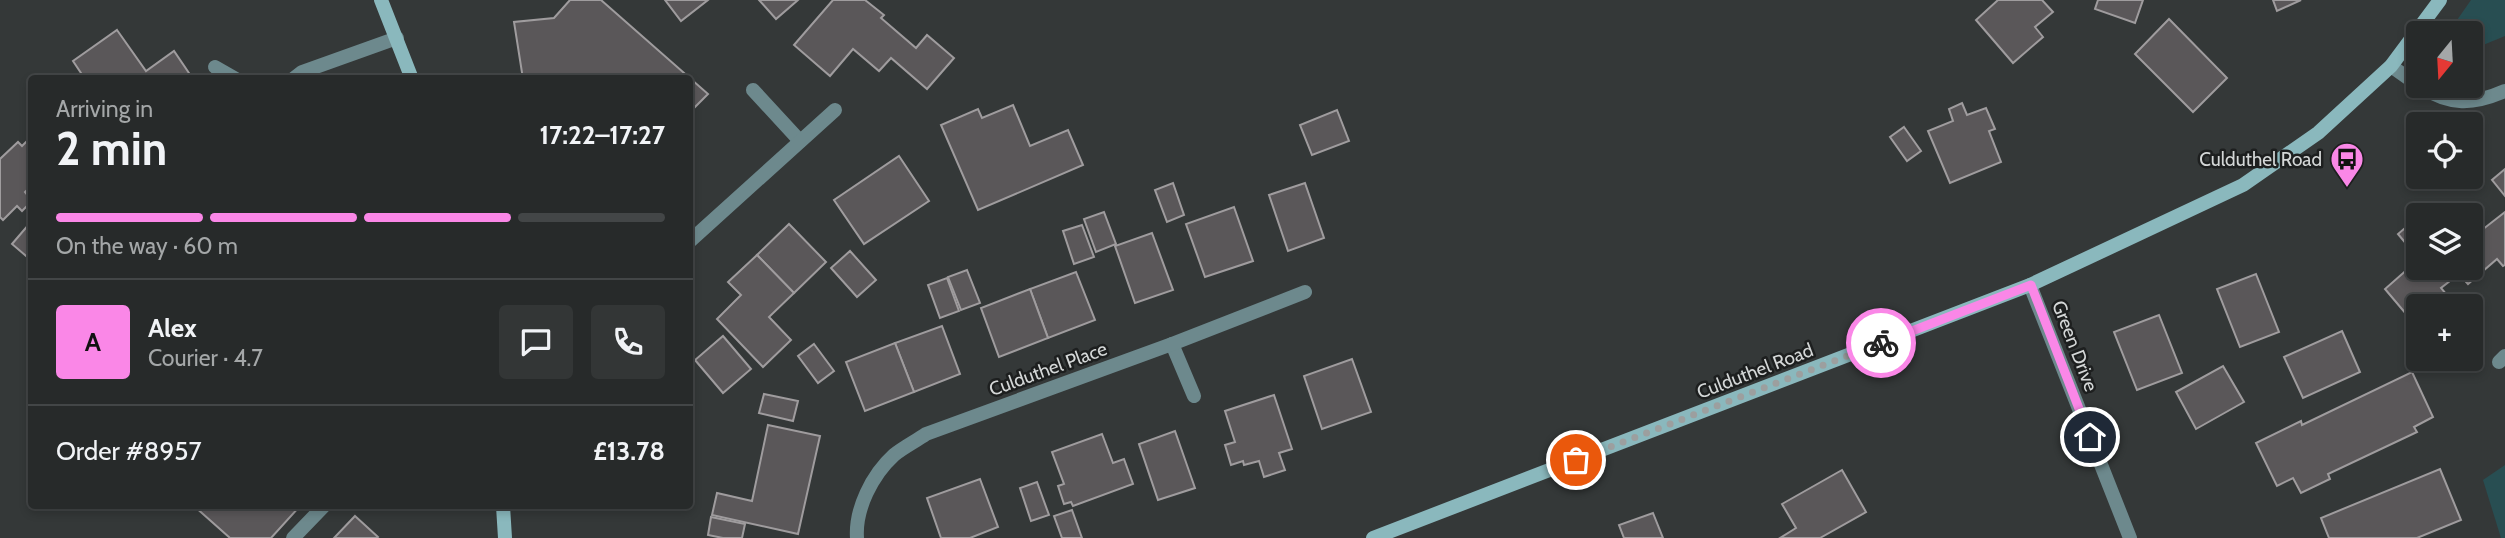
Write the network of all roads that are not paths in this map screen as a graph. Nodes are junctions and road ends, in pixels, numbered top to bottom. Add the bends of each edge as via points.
1 (381, 0) edge
2 (2440, 0) edge
3 (397, 37) junction
4 (2391, 66) junction
5 (215, 67) dead end
6 (229, 75) edge
7 (298, 75) edge
8 (411, 75) edge
9 (2406, 76) edge
10 (753, 90) dead end
11 (2505, 91) edge
12 (2442, 98) edge
13 (835, 110) dead end
14 (800, 141) junction
15 (693, 238) edge
16 (2031, 285) junction
17 (1305, 292) dead end
18 (1172, 344) junction
19 (1194, 396) dead end
20 (321, 509) edge
21 (503, 509) edge
22 (293, 538) edge
23 (505, 538) edge
24 (857, 538) edge
25 (1373, 538) edge
26 (2130, 538) edge

1 - 3 main road
2 - 4 main road, Culduthel Road
3 - 7 street
3 - 8 main road
4 - 9 street
4 - 16 main road, Culduthel Road via 2318,133 2243,186
5 - 6 street
10 - 14 street
11 - 12 street via 2461,103
13 - 14 street
14 - 15 street
16 - 25 main road, Culduthel Road
16 - 26 street, Green Drive
17 - 18 street, Culduthel Place
18 - 19 street
18 - 24 street, Culduthel Place via 926,434 894,456 868,488 856,525
20 - 22 street
21 - 23 main road

